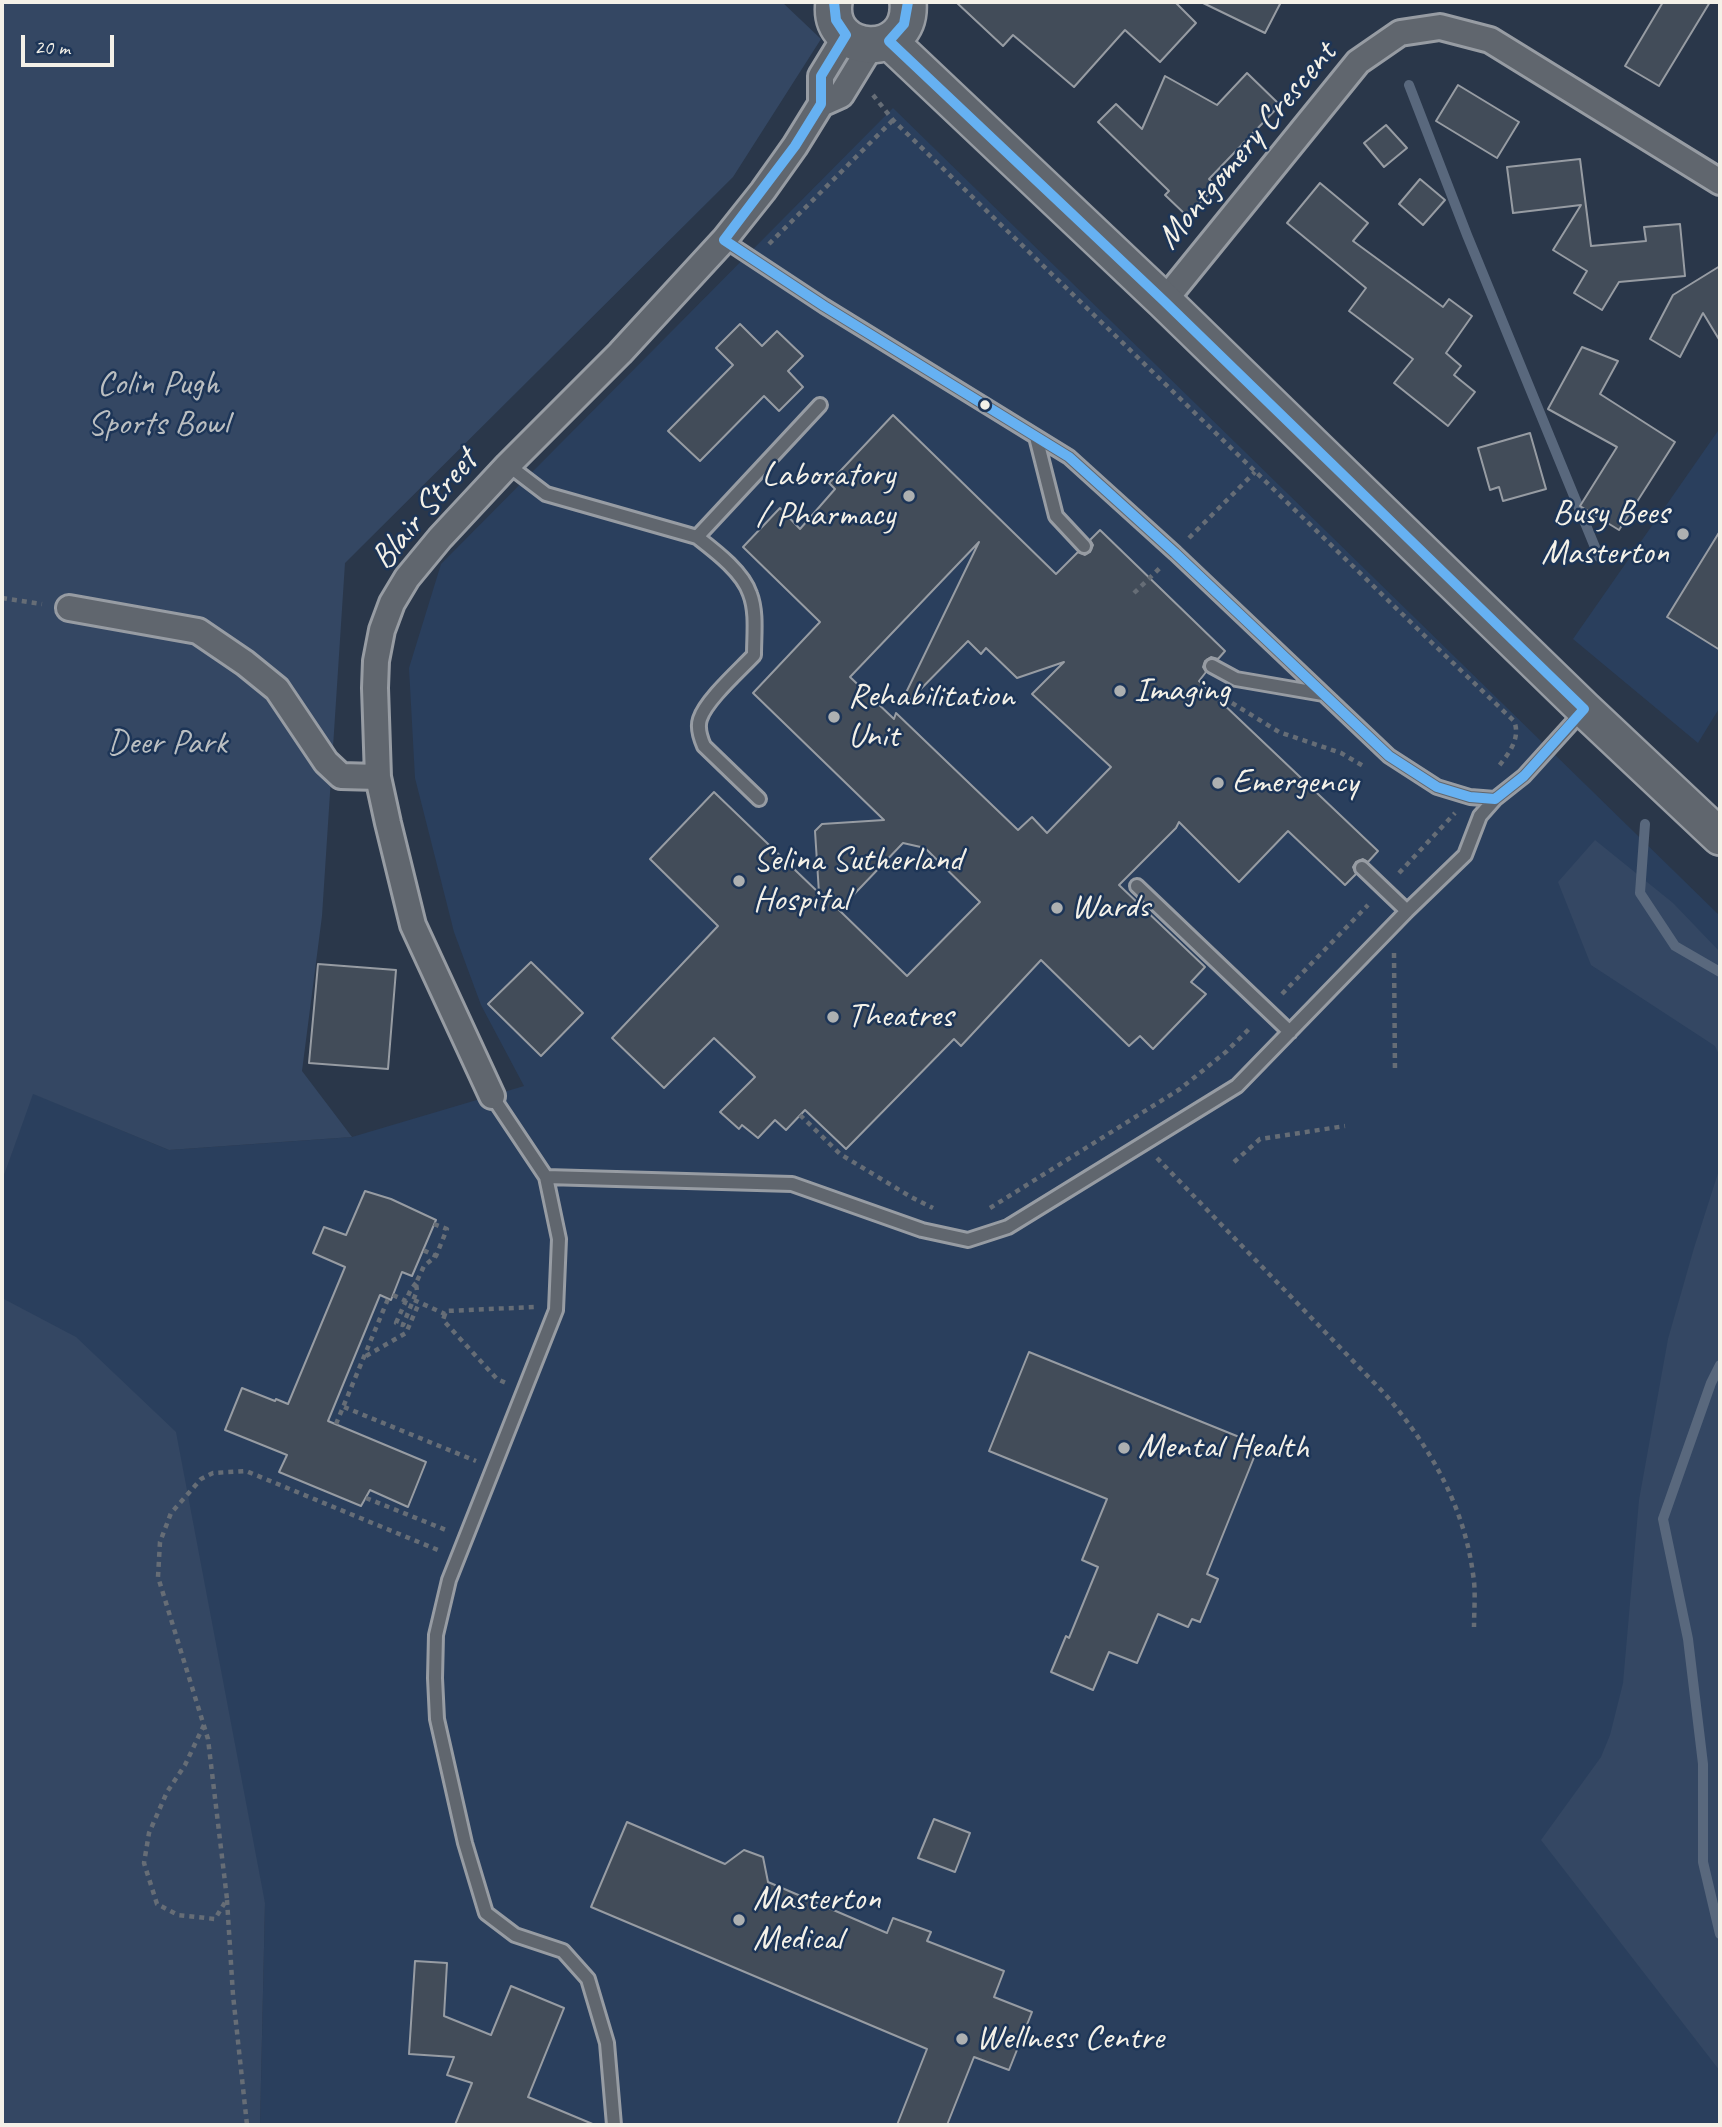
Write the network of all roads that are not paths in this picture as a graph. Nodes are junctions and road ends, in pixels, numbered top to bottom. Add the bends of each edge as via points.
1 (834, 2) edge
2 (908, 2) edge
3 (869, 41) junction
4 (1720, 182) edge
5 (724, 240) junction
6 (1164, 301) junction
7 (821, 405) dead end
8 (1036, 437) junction
9 (508, 466) junction
10 (697, 537) junction
11 (1084, 546) dead end
12 (69, 608) road end
13 (1212, 666) dead end
14 (1323, 694) junction
15 (1584, 709) junction
16 (377, 778) junction
17 (759, 799) dead end
18 (1495, 799) junction
19 (1720, 836) edge
20 (1362, 868) dead end
21 (1137, 886) dead end
22 (1407, 911) junction
23 (1290, 1032) junction
24 (492, 1096) joint
25 (546, 1177) junction
26 (614, 2125) edge

1 - 3 main road via 839,27
2 - 3 main road via 908,15 898,34
3 - 5 street, Blair Street via 821,76 821,104 787,158
3 - 6 main road
4 - 6 street, Montgomery Crescent via 1490,40 1440,27 1400,33 1358,62
5 - 8 lane
5 - 9 street, Blair Street
6 - 15 main road
7 - 10 lane
8 - 11 lane via 1056,516
8 - 14 lane via 1069,457
9 - 10 lane via 546,494
9 - 16 street, Blair Street via 423,558 392,603 376,661
10 - 17 lane via 735,571 750,591 754,609 754,655 705,707 699,734 704,746
12 - 16 street via 198,631 277,689 326,762 341,776
13 - 14 lane via 1236,680
14 - 18 lane via 1389,756 1437,787
15 - 18 lane via 1524,776
15 - 19 main road
16 - 24 street, Blair Street via 413,925
18 - 22 lane via 1480,816 1465,855
20 - 22 lane
21 - 23 lane
22 - 23 lane
23 - 25 lane via 1237,1086 1008,1227 968,1240 922,1230 792,1184
24 - 25 lane
25 - 26 lane via 559,1239 556,1310 449,1580 436,1635 437,1719 486,1913 515,1935 563,1951 588,1979 607,2043

